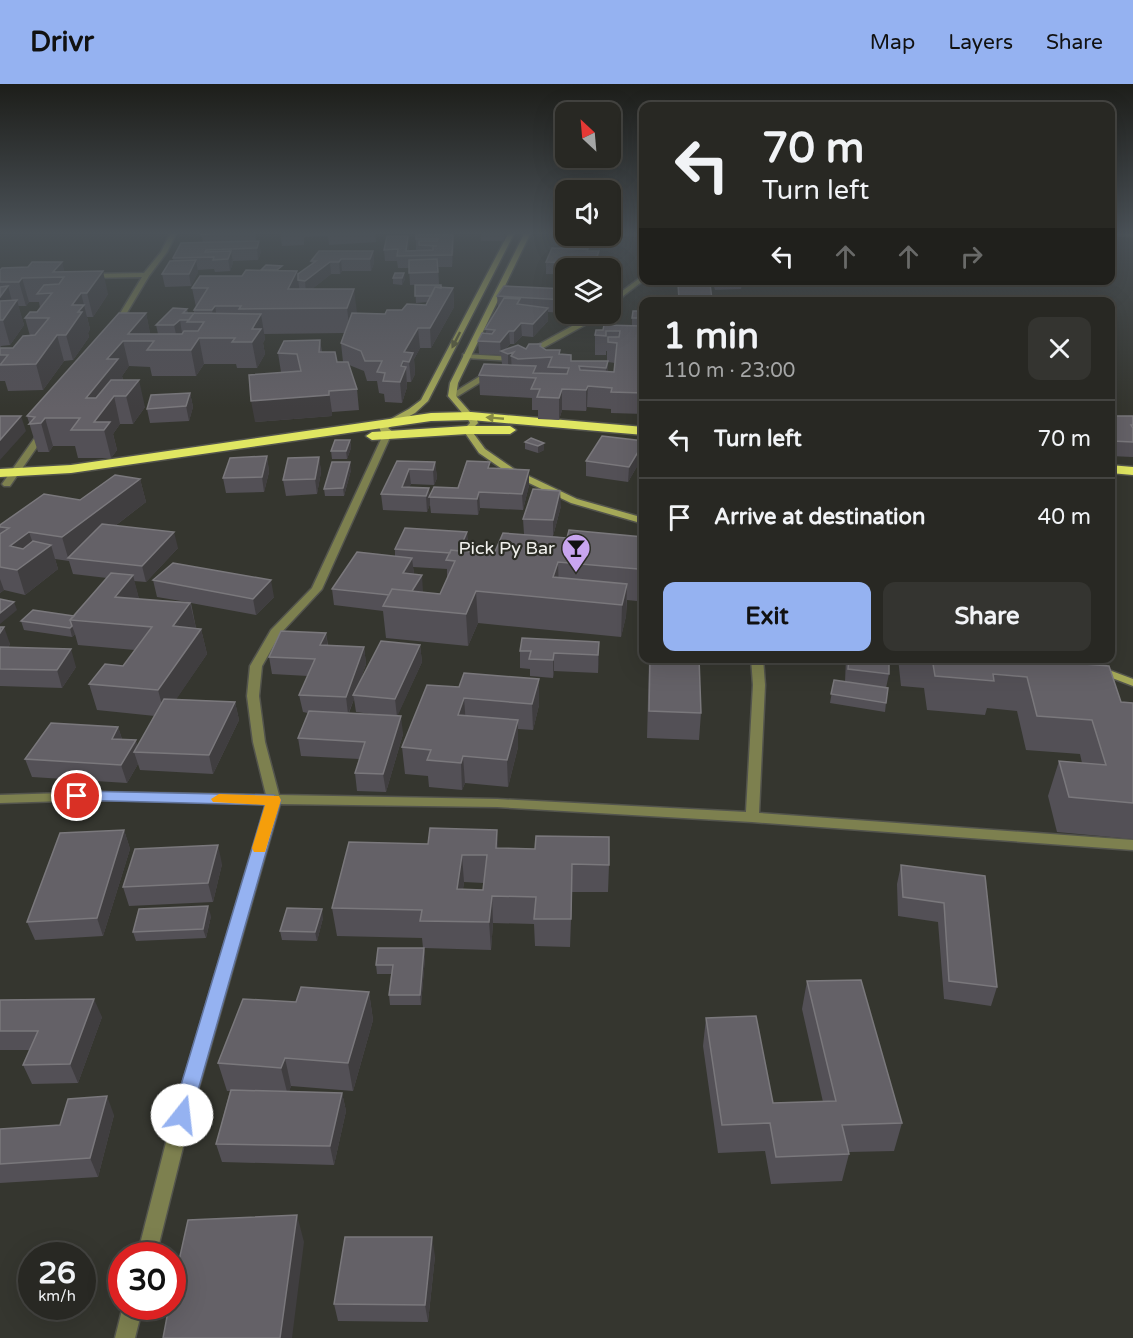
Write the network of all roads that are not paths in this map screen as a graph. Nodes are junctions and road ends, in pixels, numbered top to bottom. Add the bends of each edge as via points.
1 (138, 291) edge
2 (482, 291) edge
3 (499, 291) edge
4 (583, 324) edge
5 (111, 334) edge
6 (466, 356) junction
7 (514, 359) junction
8 (452, 396) junction
9 (471, 416) junction
10 (52, 419) edge
11 (467, 430) junction
12 (388, 431) junction
13 (639, 431) edge
14 (639, 431) edge
15 (1115, 469) edge
16 (1133, 471) edge
17 (5, 478) edge
18 (639, 520) edge
19 (757, 663) edge
20 (1079, 663) edge
21 (1133, 683) edge
22 (0, 799) edge
23 (274, 800) junction
24 (752, 817) junction
25 (1133, 845) edge
26 (150, 1242) edge
27 (130, 1320) edge
28 (125, 1338) edge

1 - 5 street
2 -> 12 street via 424,401
3 - 6 street
4 - 7 street
6 - 7 street
6 - 8 street
7 - 8 street
8 - 9 street
9 - 11 street via 474,423
9 - 12 highway via 431,417
13 -> 9 highway
10 - 17 street
11 - 12 highway
11 - 14 highway
11 - 18 street via 482,451 511,471 573,501
12 - 17 highway via 91,476
12 - 23 street via 317,589 275,632 256,666 253,696 259,742
15 - 16 highway
19 - 24 street
20 - 21 street
22 - 23 street via 97,796
23 - 24 street via 496,803
23 - 26 street via 182,1115
24 - 25 street
27 - 28 street

